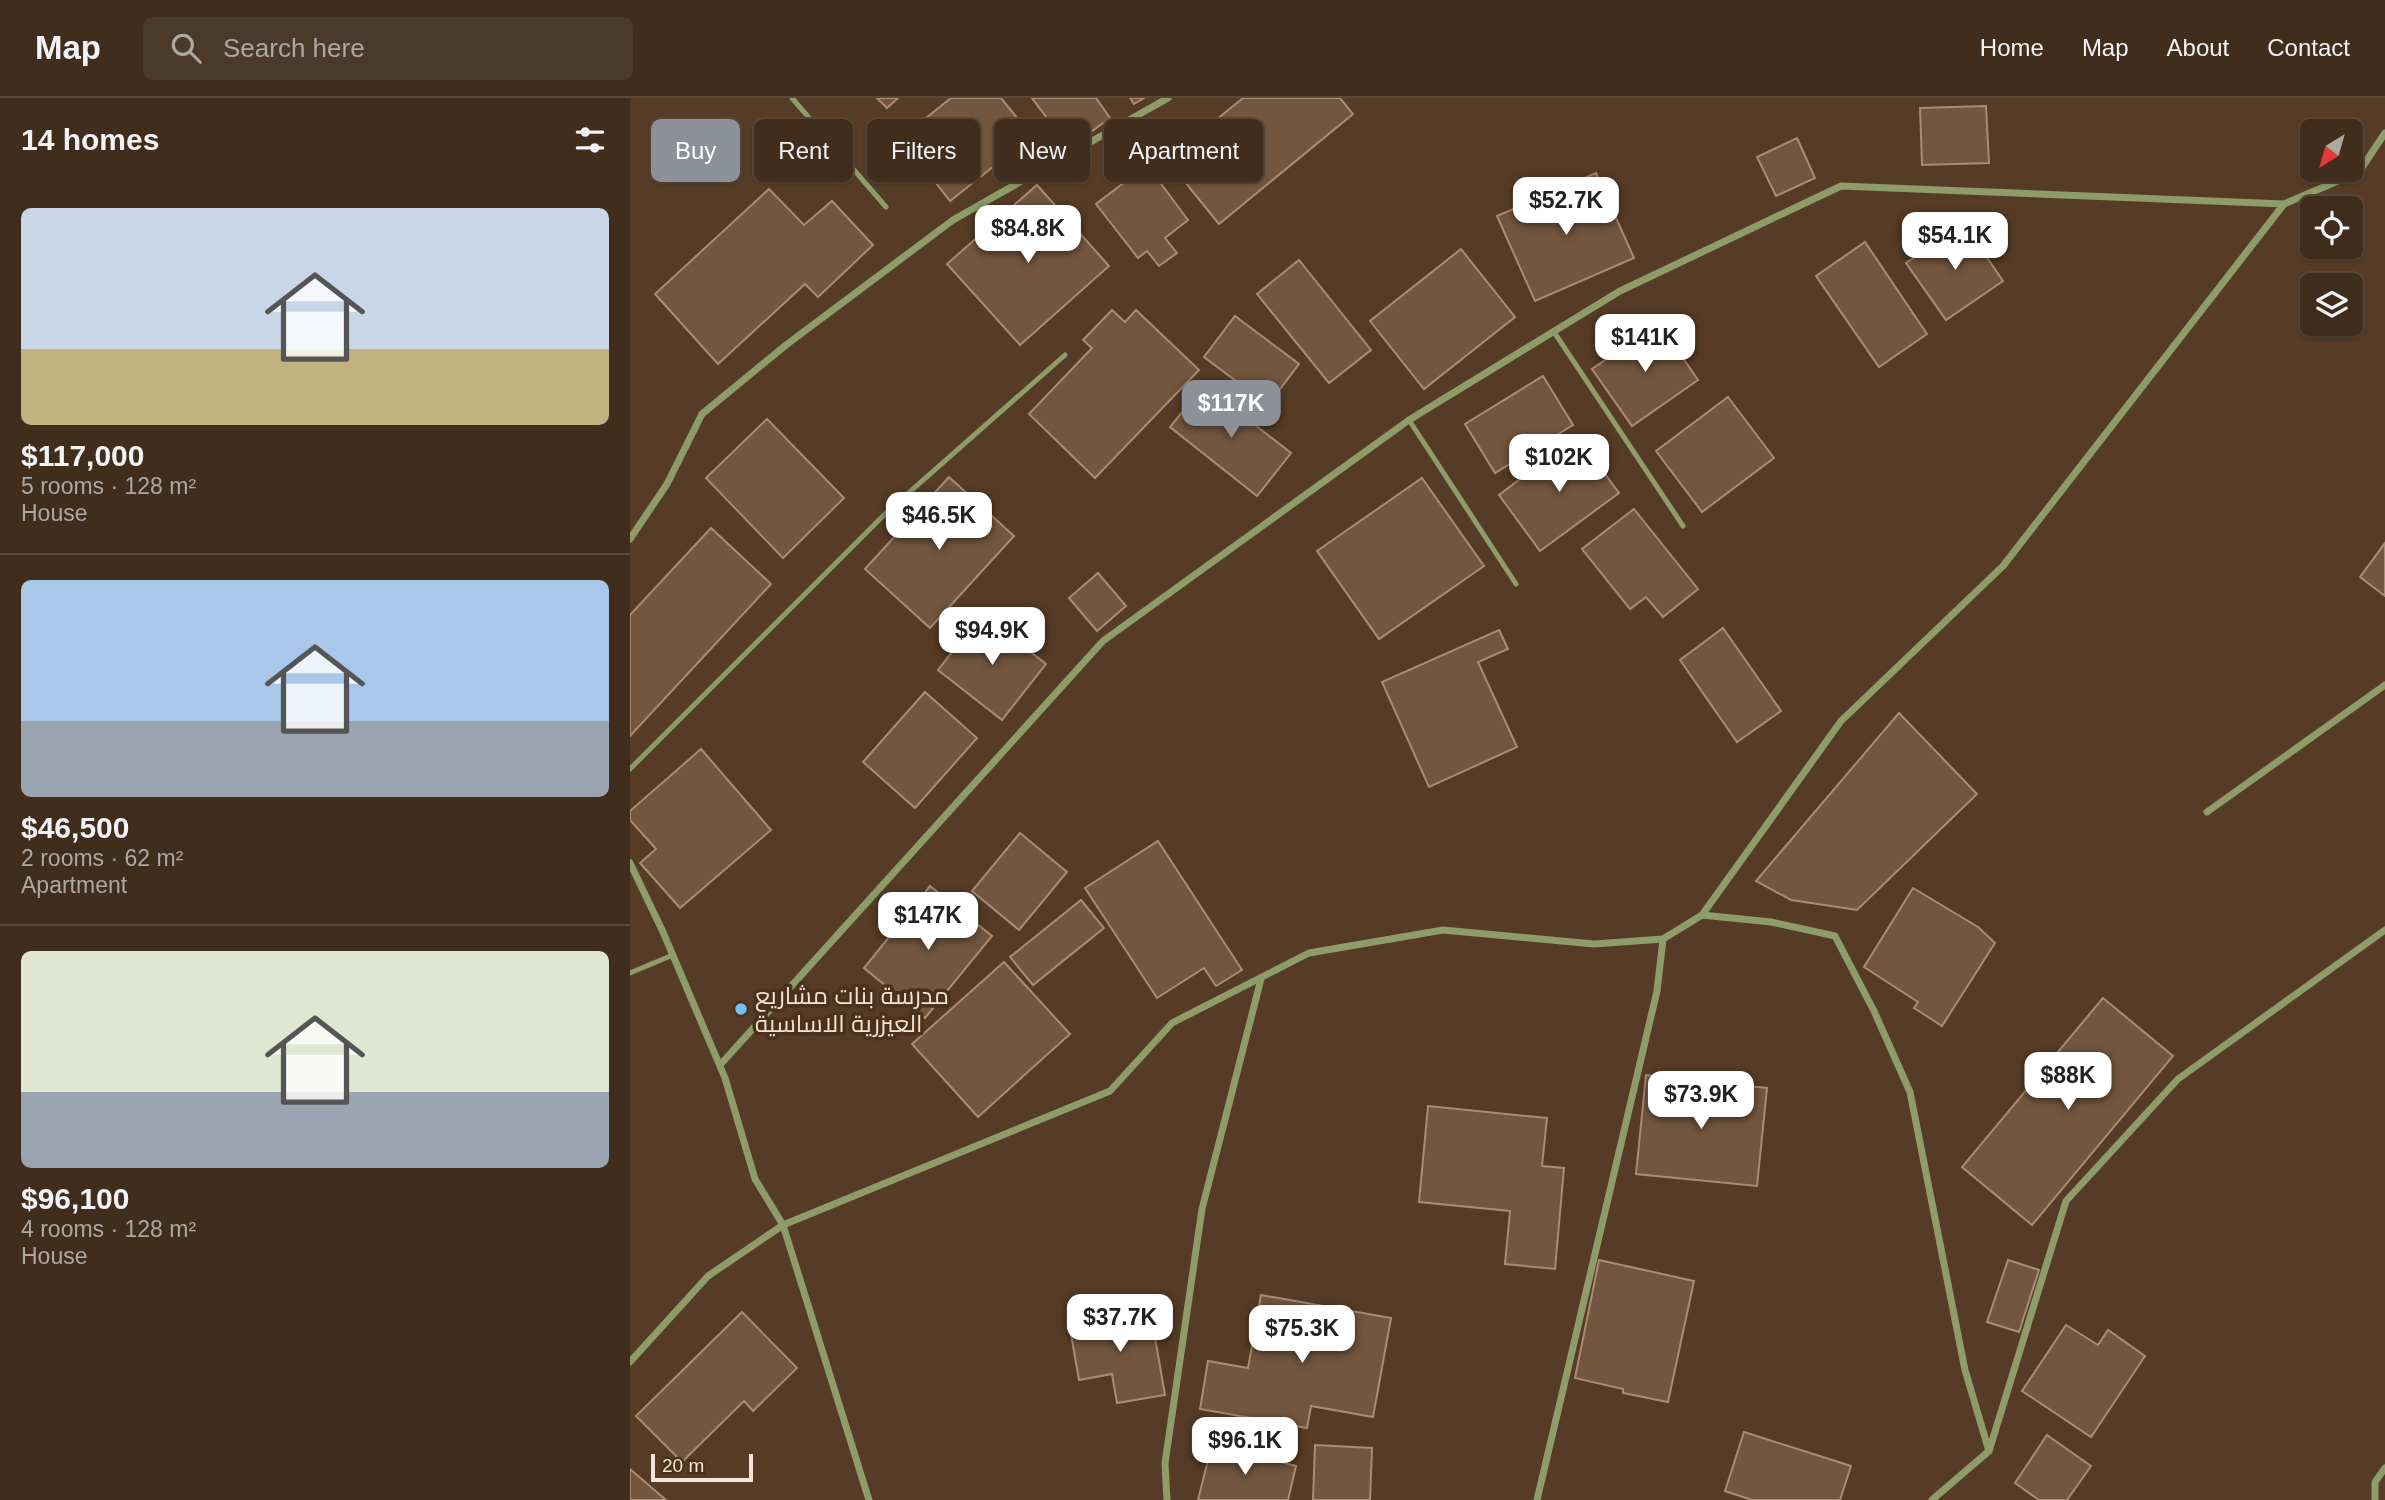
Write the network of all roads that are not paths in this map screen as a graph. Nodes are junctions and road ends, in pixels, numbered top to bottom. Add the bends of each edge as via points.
1 (792, 98) edge
2 (1168, 98) edge
3 (2385, 133) edge
4 (2284, 204) junction
5 (886, 207) dead end
6 (1554, 332) junction
7 (1065, 355) dead end
8 (1409, 420) junction
9 (1683, 526) dead end
10 (630, 539) edge
11 (1516, 584) dead end
12 (2385, 685) edge
13 (630, 769) edge
14 (2207, 812) dead end
15 (630, 863) edge
16 (1702, 915) junction
17 (2385, 930) edge
18 (1663, 939) junction
19 (673, 955) junction
20 (630, 973) edge
21 (1261, 979) junction
22 (720, 1065) junction
23 (783, 1224) junction
24 (630, 1362) edge
25 (1989, 1451) junction
26 (2385, 1468) edge
27 (869, 1500) edge
28 (1167, 1500) edge
29 (1537, 1500) edge
30 (1932, 1500) edge
31 (2375, 1500) edge

1 - 5 lane
2 - 10 street via 953,220 786,345 702,414 667,484
3 - 4 street via 2359,172
4 - 6 street via 1841,186 1620,292
4 - 16 street via 2003,565 1840,721
6 - 8 street
6 - 9 lane
7 - 13 lane via 887,512
8 - 11 lane
8 - 22 street via 1103,641
12 - 14 street
15 - 19 street
16 - 18 street
16 - 25 street via 1771,922 1835,936 1910,1092 1965,1370
17 - 25 street via 2178,1079 2066,1201
18 - 21 street via 1594,944 1443,930 1309,953
18 - 29 street via 1657,991
19 - 20 lane
19 - 22 street
21 - 23 street via 1172,1023 1110,1091
21 - 28 street via 1202,1209 1165,1463
22 - 23 street via 755,1180
23 - 24 street via 708,1276
23 - 27 street
25 - 30 street
26 - 31 street via 2375,1482

